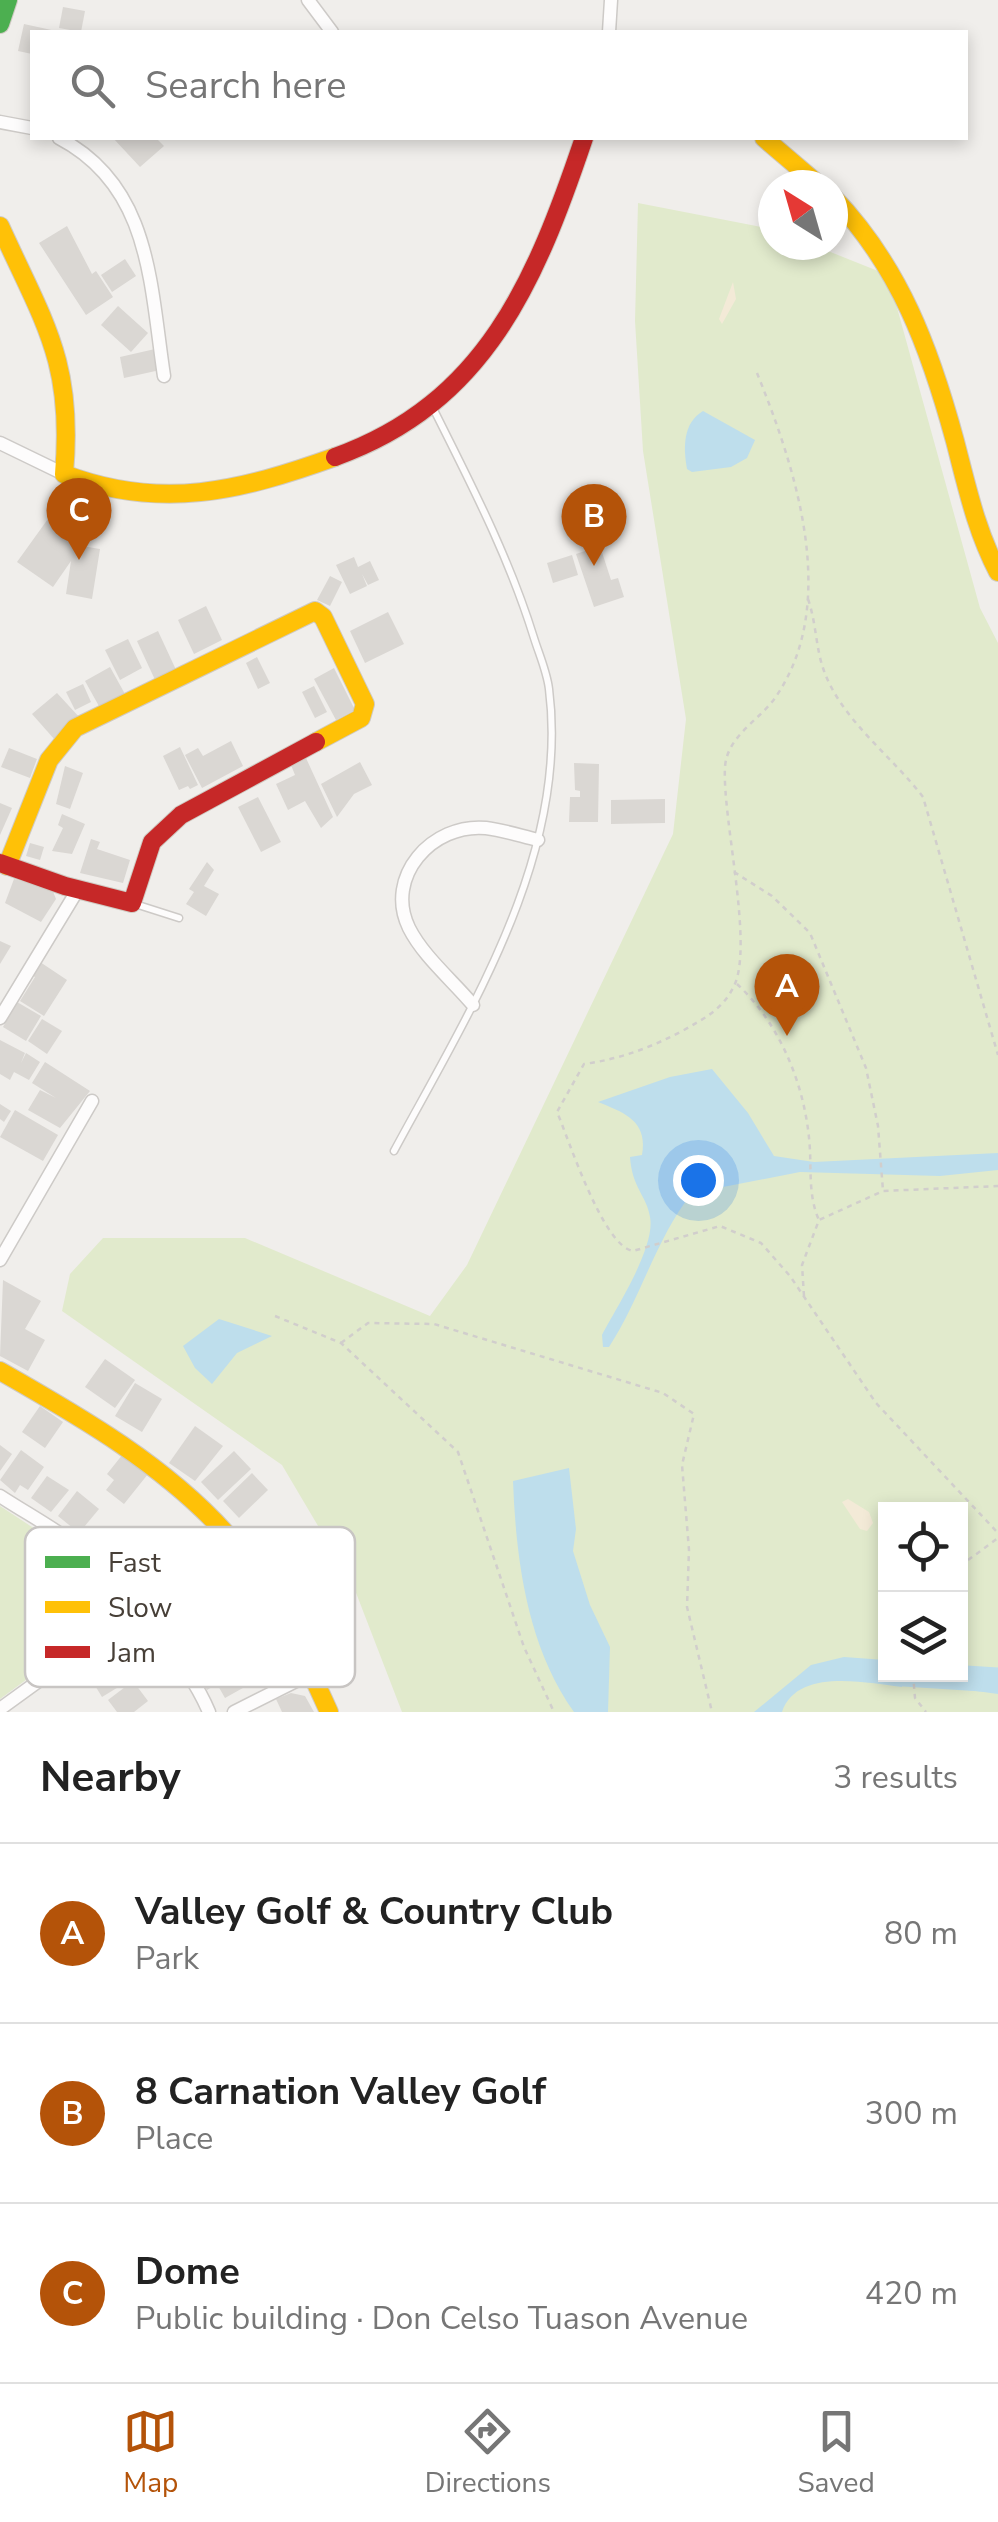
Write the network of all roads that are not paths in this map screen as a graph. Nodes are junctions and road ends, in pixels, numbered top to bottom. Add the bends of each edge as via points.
1 (8, 0) edge
2 (308, 0) edge
3 (611, 0) edge
4 (0, 24) edge
5 (330, 30) edge
6 (609, 30) edge
7 (0, 122) edge
8 (30, 128) edge
9 (62, 140) edge
10 (583, 140) edge
11 (766, 140) edge
12 (801, 170) edge
13 (848, 212) edge
14 (0, 226) edge
15 (164, 376) dead end
16 (432, 407) junction
17 (0, 443) edge
18 (64, 474) junction
19 (998, 572) edge
20 (538, 840) junction
21 (4, 864) edge
22 (76, 891) junction
23 (132, 903) junction
24 (179, 918) dead end
25 (473, 1005) junction
26 (0, 1018) edge
27 (92, 1101) dead end
28 (394, 1151) dead end
29 (0, 1260) edge
30 (0, 1371) edge
31 (0, 1496) edge
32 (48, 1527) edge
33 (217, 1527) edge
34 (31, 1687) edge
35 (195, 1687) edge
36 (284, 1687) edge
37 (318, 1687) edge
38 (0, 1709) edge
39 (210, 1712) edge
40 (234, 1712) edge
41 (330, 1712) edge

1 - 4 street
2 - 5 street
3 - 6 street
7 - 8 street
9 - 15 street via 94,158 125,200 148,270
10 - 16 street via 499,328
11 - 12 street
13 - 19 street via 900,280 980,538
14 - 18 street via 66,376
16 - 18 street via 400,429 322,462 198,496 125,496
16 - 20 lane via 512,568 549,688 550,774
17 - 18 street
20 - 25 lane
20 - 25 street via 482,827 442,836 416,855 403,883 410,932
21 - 22 street
21 - 23 street via 49,760 74,728 315,611 353,676 364,704 361,718 173,821 152,842
22 - 23 street
22 - 26 street
23 - 24 lane
25 - 28 lane
27 - 29 street
30 - 33 street via 166,1479
31 - 32 street
34 - 38 street
35 - 39 street
36 - 40 street
37 - 41 street

